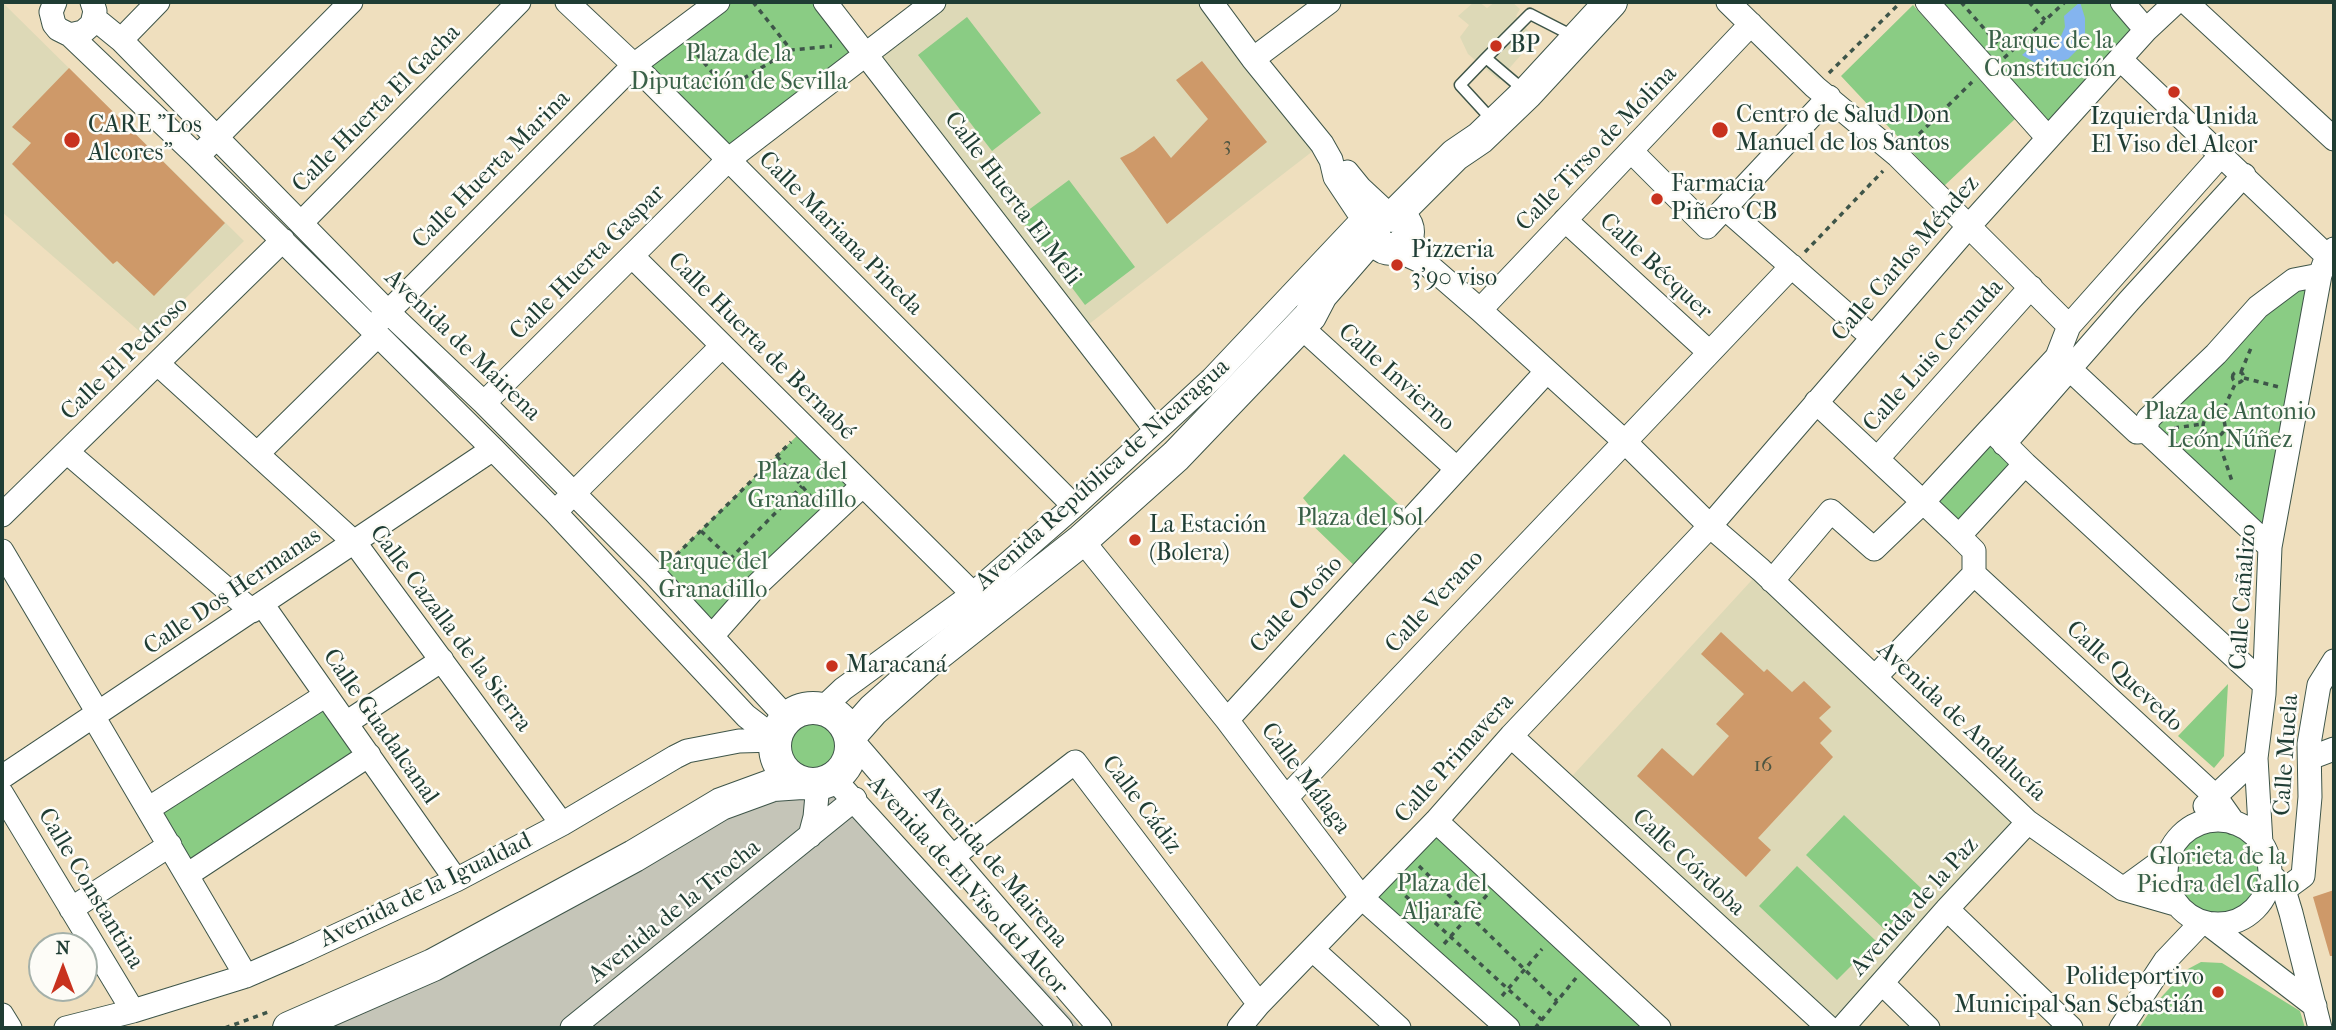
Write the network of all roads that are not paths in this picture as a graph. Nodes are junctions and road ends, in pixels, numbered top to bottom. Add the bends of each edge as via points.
1 (55, 2) edge
2 (158, 2) edge
3 (351, 2) edge
4 (519, 2) edge
5 (567, 2) edge
6 (718, 2) edge
7 (825, 2) edge
8 (934, 2) edge
9 (1211, 2) edge
10 (1329, 2) edge
11 (1611, 2) edge
12 (1728, 2) edge
13 (1927, 2) edge
14 (2122, 2) edge
15 (2176, 2) edge
16 (2186, 2) edge
17 (93, 10) edge
18 (1751, 24) junction
19 (2146, 30) junction
20 (70, 35) junction
21 (1576, 37) junction
22 (121, 40) junction
23 (864, 49) junction
24 (1486, 58) junction
25 (1253, 59) junction
26 (2120, 59) junction
27 (634, 65) junction
28 (1822, 92) junction
29 (1527, 93) junction
30 (1487, 131) junction
31 (2049, 138) junction
32 (217, 139) junction
33 (2334, 139) edge
34 (1631, 151) junction
35 (2222, 154) junction
36 (197, 156) junction
37 (728, 160) junction
38 (2244, 175) junction
39 (1725, 208) junction
40 (1565, 220) junction
41 (301, 223) junction
42 (2157, 225) junction
43 (1969, 226) junction
44 (1388, 230) junction
45 (283, 240) junction
46 (2179, 246) junction
47 (632, 256) junction
48 (2327, 260) edge
49 (1792, 266) junction
50 (2108, 280) junction
51 (2031, 287) junction
52 (2129, 301) junction
53 (1480, 310) junction
54 (388, 312) junction
55 (1305, 321) junction
56 (2069, 326) junction
57 (374, 333) junction
58 (1872, 337) junction
59 (722, 346) junction
60 (1709, 352) junction
61 (158, 364) junction
62 (2063, 364) junction
63 (1547, 371) junction
64 (484, 402) junction
65 (1816, 402) junction
66 (1156, 430) junction
67 (2146, 431) junction
68 (1997, 436) junction
69 (1623, 441) junction
70 (493, 449) junction
71 (67, 452) junction
72 (257, 454) junction
73 (1877, 459) junction
74 (2025, 464) junction
75 (1458, 469) junction
76 (863, 485) junction
77 (574, 494) junction
78 (1923, 502) junction
79 (1074, 506) junction
80 (554, 511) junction
81 (2, 515) edge
82 (1710, 526) junction
83 (1959, 536) junction
84 (1082, 540) junction
85 (355, 543) junction
86 (2270, 547) junction
87 (2, 551) edge
88 (1974, 574) junction
89 (1772, 581) junction
90 (972, 594) junction
91 (257, 607) junction
92 (712, 636) junction
93 (442, 660) junction
94 (2334, 661) edge
95 (925, 664) junction
96 (1875, 677) junction
97 (2264, 684) junction
98 (326, 695) junction
99 (826, 710) junction
100 (96, 715) junction
101 (1227, 720) junction
102 (346, 723) junction
103 (778, 736) junction
104 (1511, 736) junction
105 (851, 737) junction
106 (2334, 749) edge
107 (369, 755) junction
108 (2256, 758) junction
109 (2310, 758) junction
110 (2, 777) edge
111 (827, 786) junction
112 (2, 794) edge
113 (2214, 796) junction
114 (1286, 799) junction
115 (721, 804) junction
116 (148, 809) junction
117 (1436, 821) junction
118 (2028, 822) junction
119 (2234, 823) junction
120 (562, 824) junction
121 (2185, 831) junction
122 (810, 836) junction
123 (2261, 843) junction
124 (170, 845) junction
125 (952, 857) junction
126 (2167, 857) junction
127 (187, 875) junction
128 (456, 880) junction
129 (2277, 881) junction
130 (2123, 889) junction
131 (1361, 897) junction
132 (2178, 906) junction
133 (71, 908) junction
134 (1947, 909) junction
135 (2204, 923) junction
136 (1312, 950) junction
137 (2165, 961) junction
138 (246, 976) junction
139 (1882, 983) junction
140 (2325, 1003) edge
141 (1259, 1004) junction
142 (133, 1011) junction
143 (2, 1015) edge
144 (281, 1020) edge
145 (10, 1028) edge
146 (66, 1028) edge
147 (572, 1028) edge
148 (1061, 1028) edge
149 (1100, 1028) edge
150 (1239, 1028) edge
151 (1399, 1028) edge
152 (1508, 1028) edge
153 (1658, 1028) edge
154 (1829, 1028) edge
155 (1842, 1028) edge
156 (1928, 1028) edge
157 (2071, 1028) edge
158 (2122, 1028) edge
159 (2320, 1028) edge

1 - 20 street via 51,12 54,24
2 - 22 street
3 - 32 street
4 - 41 street, Calle Huerta El Gacha
5 - 27 street, Calle Mariana Pineda
6 - 27 street, Calle Huerta Marina
7 - 23 street, Calle Huerta El Meli
8 - 23 street, Calle Huerta Gaspar
9 - 25 street, Avenida de Andalucía
10 - 25 street
11 - 21 street, Avenida República de Nicaragua
12 - 18 street
13 - 31 street
14 - 19 street
15 - 19 street, Calle Carlos Méndez
16 - 33 street
17 - 20 street via 88,29
17 - 22 street, Avenida de Mairena
18 - 28 street
18 - 34 street, Calle Tirso de Molina
19 - 26 street, Calle Carlos Méndez
20 - 36 street
21 - 24 lane via 1530,15
21 - 29 street, Avenida República de Nicaragua
22 - 32 street, Avenida de Mairena
23 - 37 street, Calle Huerta Gaspar
23 - 66 street, Calle Huerta El Meli
24 - 29 lane
24 - 30 lane via 1460,85
25 - 44 street, Avenida de Andalucía via 1331,160 1346,170
26 - 31 street, Calle Carlos Méndez
26 - 35 street
27 - 37 street, Calle Mariana Pineda
27 - 54 street, Calle Huerta Marina
28 - 39 street
28 - 43 street via 1898,156
29 - 30 street, Avenida República de Nicaragua
30 - 44 street, Avenida República de Nicaragua via 1455,155
31 - 43 street, Calle Carlos Méndez
32 - 36 street
32 - 41 street, Avenida de Mairena
34 - 39 street via 1707,227
34 - 40 street, Calle Tirso de Molina
35 - 38 street
35 - 42 street
36 - 45 street
37 - 47 street, Calle Huerta Gaspar
37 - 79 street, Calle Mariana Pineda
38 - 46 street
38 - 48 street
39 - 49 street
40 - 53 street, Calle Tirso de Molina
40 - 60 street, Calle Bécquer
41 - 54 street, Avenida de Mairena
42 - 46 street
42 - 50 street
43 - 51 street
43 - 58 street, Calle Carlos Méndez
44 - 53 street, Avenida de Andalucía
44 - 55 street, Avenida República de Nicaragua via 1321,295
44 - 66 street, Avenida República de Nicaragua
45 - 57 street
45 - 61 street, Calle El Pedroso
46 - 52 street
47 - 59 street, Calle Huerta de Bernabé
47 - 64 street, Calle Huerta Gaspar
48 - 67 street via 2258,307 2148,419
48 - 86 street, Calle Cañalizo
49 - 58 street
49 - 60 street, Calle Verano
50 - 52 street
50 - 56 street
51 - 56 street
51 - 73 street, Calle Luis Cernuda
52 - 62 street
53 - 63 street, Avenida de Andalucía
54 - 57 street
54 - 64 street, Avenida de Mairena
55 - 75 street, Calle Invierno
55 - 84 street, Avenida República de Nicaragua via 1176,456
56 - 62 street
57 - 70 street
57 - 72 street
58 - 65 street, Calle Carlos Méndez
59 - 76 street, Calle Huerta de Bernabé
59 - 77 street
60 - 69 street, Calle Verano
61 - 71 street, Calle El Pedroso
61 - 72 street, Calle Cazalla de la Sierra
62 - 67 street via 2137,432
62 - 68 street
63 - 69 street, Avenida de Andalucía
63 - 75 street, Calle Otoño
64 - 77 street, Avenida de Mairena
65 - 73 street
65 - 82 street, Calle Carlos Méndez
66 - 79 street, Avenida República de Nicaragua
67 - 86 street
68 - 74 street
68 - 78 street
69 - 82 street, Avenida de Andalucía
69 - 114 street, Calle Verano
70 - 80 street
70 - 85 street, Calle Dos Hermanas
71 - 81 street, Calle El Pedroso
71 - 91 street, Calle Guadalcanal
72 - 85 street, Calle Cazalla de la Sierra
73 - 78 street
74 - 83 street
74 - 97 street
75 - 101 street, Calle Otoño
76 - 90 street, Calle Huerta de Bernabé
76 - 92 street via 758,584
77 - 80 street
77 - 92 street, Avenida de Mairena
78 - 83 street
78 - 89 street via 1874,549 1831,510
79 - 90 street, Avenida República de Nicaragua
80 - 103 street via 747,716
82 - 89 street, Avenida de Andalucía
82 - 104 street, Calle Primavera
83 - 88 street via 1974,551
84 - 95 street, Avenida República de Nicaragua
84 - 101 street, Calle Málaga
85 - 91 street, Calle Dos Hermanas
85 - 93 street, Calle Cazalla de la Sierra
86 - 97 street, Calle Cañalizo
87 - 100 street
88 - 96 street
88 - 113 street, Calle Quevedo
89 - 96 street, Avenida de Andalucía
90 - 99 street, Avenida República de Nicaragua via 843,689
91 - 98 street, Calle Guadalcanal
91 - 100 street, Calle Dos Hermanas
92 - 103 street, Avenida de Mairena
93 - 102 street
93 - 120 street, Calle Cazalla de la Sierra
94 - 109 street, Calle Muela via 2319,685
95 - 99 street, Avenida República de Nicaragua
95 - 105 street, Avenida República de Nicaragua via 873,710
96 - 118 street, Avenida de Andalucía
97 - 108 street, Calle Cañalizo
98 - 102 street, Calle Guadalcanal
98 - 116 street
99 - 103 street via 805,709
99 - 105 street via 842,721
100 - 110 street, Calle Dos Hermanas
100 - 116 street
101 - 114 street, Calle Málaga
102 - 107 street, Calle Guadalcanal
103 - 111 street via 777,760 783,770
103 - 115 street
103 - 120 street, Avenida de la Igualdad via 688,751
104 - 117 street, Calle Primavera
104 - 154 street, Calle Córdoba
105 - 111 street via 849,761
105 - 125 street, Avenida de Mairena
106 - 109 street
107 - 127 street
107 - 128 street, Calle Guadalcanal
108 - 113 street
108 - 123 street, Calle Cañalizo
109 - 129 street, Calle Muela via 2303,876
111 - 115 street via 773,785
111 - 122 street, Avenida de la Trocha
111 - 122 street
111 - 148 street, Avenida de El Viso del Alcor
112 - 133 street, Calle Constantina
113 - 119 street, Calle Quevedo
113 - 121 street
114 - 131 street, Calle Málaga
115 - 144 street via 433,965
116 - 124 street
117 - 131 street, Calle Primavera
117 - 153 street
118 - 130 street, Avenida de Andalucía
118 - 134 street, Avenida de la Paz
119 - 121 street via 2208,821
119 - 123 street
120 - 128 street, Avenida de la Igualdad
121 - 126 street
122 - 147 street, Avenida de la Trocha
123 - 129 street
124 - 127 street
124 - 133 street
125 - 141 street, Calle Cádiz via 1075,762
125 - 149 street, Avenida de Mairena
126 - 130 street
126 - 132 street via 2166,881
127 - 138 street
128 - 138 street, Avenida de la Igualdad
129 - 135 street via 2248,915 2234,922
129 - 140 street
130 - 132 street, Avenida de Andalucía
131 - 136 street, Calle Primavera
131 - 152 street, Calle Málaga
132 - 135 street
132 - 137 street
133 - 142 street, Calle Constantina
134 - 139 street, Avenida de la Paz
134 - 157 street
135 - 137 street
135 - 140 street
136 - 141 street, Calle Primavera
136 - 151 street
137 - 158 street
138 - 142 street, Avenida de la Igualdad
139 - 155 street, Avenida de la Paz
139 - 156 street
140 - 159 street
141 - 150 street, Calle Primavera
142 - 146 street, Avenida de la Igualdad
143 - 145 street

